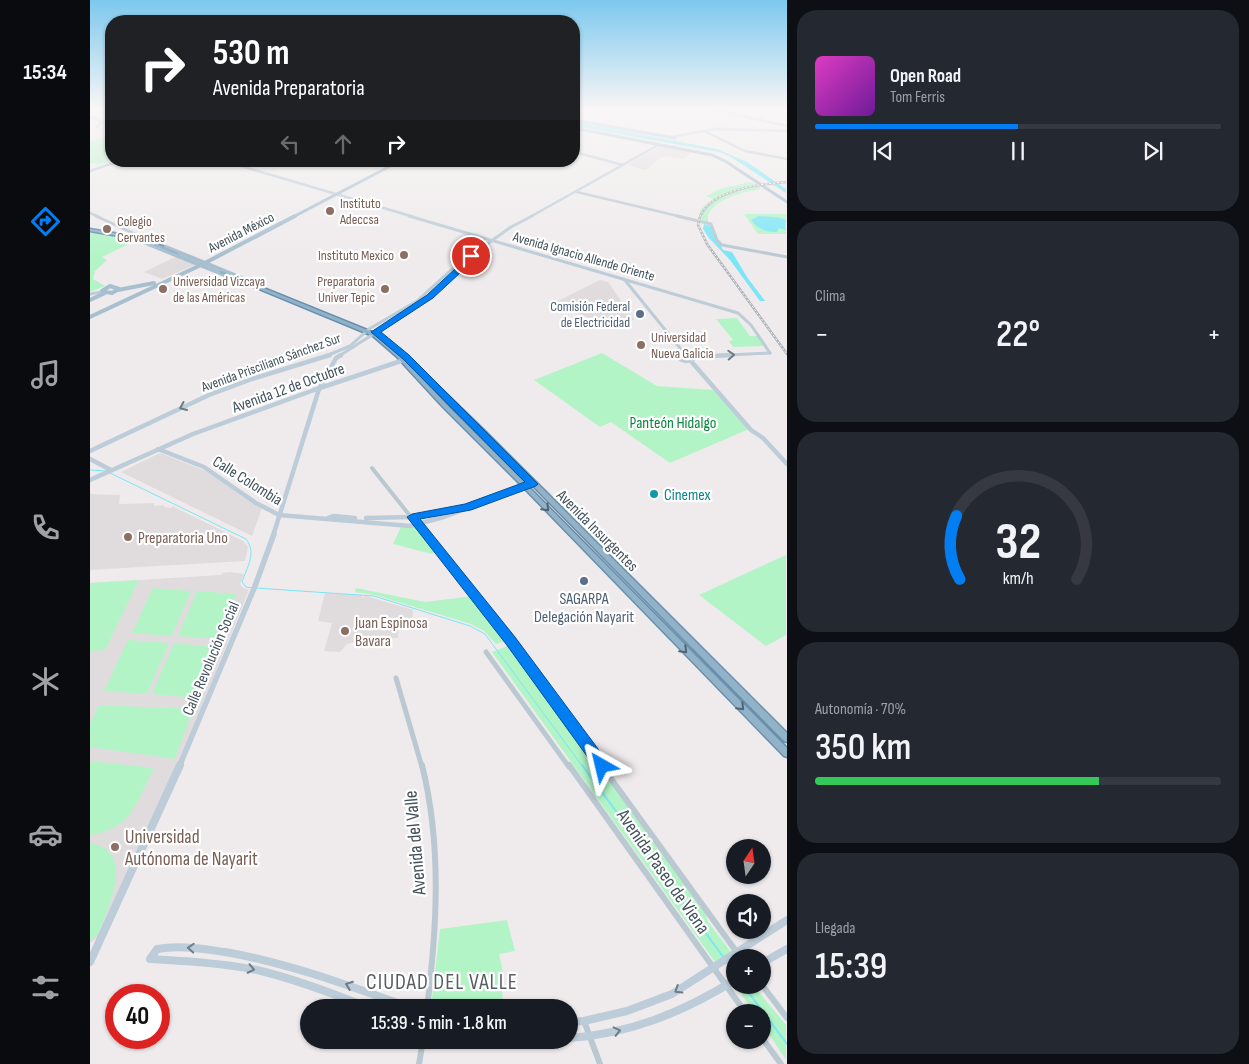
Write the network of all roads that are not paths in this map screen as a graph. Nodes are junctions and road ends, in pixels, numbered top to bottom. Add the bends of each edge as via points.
1 (599, 159) edge
2 (634, 159) edge
3 (720, 159) edge
4 (623, 165) junction
5 (105, 166) edge
6 (244, 167) edge
7 (389, 167) edge
8 (90, 171) edge
9 (577, 192) junction
10 (337, 195) junction
11 (786, 200) edge
12 (90, 213) edge
13 (90, 230) edge
14 (111, 233) junction
15 (148, 240) joint
16 (493, 241) junction
17 (176, 253) junction
18 (786, 257) edge
19 (206, 263) junction
20 (201, 265) junction
21 (222, 270) junction
22 (215, 271) junction
23 (624, 279) junction
24 (164, 282) junction
25 (259, 285) junction
26 (142, 286) junction
27 (148, 289) junction
28 (118, 290) junction
29 (103, 292) junction
30 (90, 296) edge
31 (90, 317) edge
32 (371, 332) junction
33 (336, 358) joint
34 (405, 359) junction
35 (691, 359) junction
36 (319, 389) junction
37 (160, 450) junction
38 (90, 451) edge
39 (90, 459) edge
40 (786, 464) edge
41 (372, 468) dead end
42 (110, 472) junction
43 (90, 481) edge
44 (529, 485) junction
45 (467, 507) junction
46 (279, 516) junction
47 (412, 517) junction
48 (328, 518) junction
49 (560, 523) junction
50 (419, 525) junction
51 (599, 550) junction
52 (591, 554) junction
53 (627, 591) junction
54 (658, 610) junction
55 (671, 623) junction
56 (662, 627) junction
57 (486, 652) dead end
58 (716, 668) junction
59 (707, 672) junction
60 (396, 678) dead end
61 (786, 739) edge
62 (786, 754) edge
63 (786, 920) edge
64 (786, 948) edge
65 (732, 949) edge
66 (747, 949) edge
67 (771, 957) edge
68 (726, 961) edge
69 (90, 962) edge
70 (716, 966) junction
71 (726, 977) edge
72 (726, 985) edge
73 (769, 994) edge
74 (347, 999) edge
75 (387, 999) edge
76 (428, 999) edge
77 (786, 1018) edge
78 (578, 1021) edge
79 (584, 1021) junction
80 (590, 1037) junction
81 (578, 1038) edge
82 (422, 1049) edge
83 (770, 1049) edge
84 (419, 1064) edge
85 (600, 1064) edge
86 (781, 1064) edge

1 - 4 main road
2 - 4 main road, Avenida Prisciliano Sánchez Sur
3 - 11 main road
4 - 9 main road, Avenida Prisciliano Sánchez Sur
5 - 8 street
6 - 10 main road, Avenida Ignacio Allende Oriente
7 - 10 main road, Avenida México
9 - 16 main road, Avenida Prisciliano Sánchez Sur via 511,227
9 - 18 street via 712,225 722,245
10 - 16 main road, Avenida Ignacio Allende Oriente
10 - 19 main road, Avenida México
12 - 15 street
13 - 14 highway
14 - 17 main road, Avenida Insurgentes
14 - 17 highway via 133,237
15 - 19 main road
16 - 23 main road, Avenida Ignacio Allende Oriente
16 - 32 main road, Avenida Prisciliano Sánchez Sur via 449,271 417,301
17 - 20 main road, Avenida Insurgentes
19 - 20 main road, Avenida México
19 - 21 main road
20 - 22 main road, Avenida Insurgentes
20 - 24 main road, Avenida México
21 - 22 main road via 216,268
21 - 25 highway, Avenida Insurgentes
22 - 25 main road, Avenida Insurgentes
23 - 35 main road
35 -> 23 main road, Avenida Ignacio Allende Oriente via 770,353 751,325 738,313
24 - 26 main road
24 - 27 main road
25 - 32 highway, Avenida Insurgentes
26 - 27 main road via 149,286
26 - 28 main road
27 - 31 main road
28 - 29 main road via 112,294
28 - 29 main road via 113,286
29 - 30 main road
32 - 33 main road, Avenida Prisciliano Sánchez Sur
32 - 34 highway, Avenida Insurgentes
32 -> 38 main road, Avenida Prisciliano Sánchez Sur via 330,355 225,389
33 - 36 main road, Calle Revolución Social
34 - 36 main road, Avenida 12 de Octubre
34 - 44 highway, Avenida Insurgentes
35 - 40 main road via 751,430 763,438
36 - 37 main road, Avenida 12 de Octubre via 178,440
36 - 46 main road, Calle Revolución Social
37 - 42 main road, Avenida 12 de Octubre
37 - 46 main road, Calle Colombia via 204,467
39 - 42 main road
41 - 47 street
42 - 43 main road, Avenida 12 de Octubre
44 - 45 main road
44 -> 49 highway, Avenida Insurgentes
44 - 51 highway, Avenida Insurgentes
45 - 47 main road
45 - 50 main road
46 - 48 main road, Calle Colombia
46 - 69 main road, Calle Revolución Social via 254,588 178,770
47 - 48 main road
47 - 50 street
48 - 50 main road
49 - 51 highway via 566,524 590,548
49 - 52 highway, Avenida Insurgentes
50 - 65 street via 510,641
51 - 52 highway
51 - 54 highway, Avenida Insurgentes
52 - 53 highway, Avenida Insurgentes
53 - 54 highway via 651,609
53 - 56 highway, Avenida Insurgentes
54 - 55 highway, Avenida Insurgentes
55 - 56 highway
55 - 58 highway, Avenida Insurgentes
56 -> 59 highway, Avenida Insurgentes
57 - 70 street, Avenida Paseo de Viena
58 - 59 highway
58 - 61 highway, Avenida Insurgentes
59 -> 62 highway, Avenida Insurgentes
60 - 76 street, Avenida del Valle via 427,789 434,837 436,928
63 - 66 main road
64 - 67 main road
68 - 70 main road
70 - 71 street, Avenida Paseo de Viena
70 -> 79 main road via 672,994 627,1011
80 -> 72 main road via 635,1027 684,1009
73 - 77 street
75 -> 74 main road via 330,977 242,954 166,947 157,949 150,959 238,966 279,975
78 - 79 main road
79 - 80 street
80 - 81 main road
80 - 85 street
82 - 84 street
83 - 86 street

